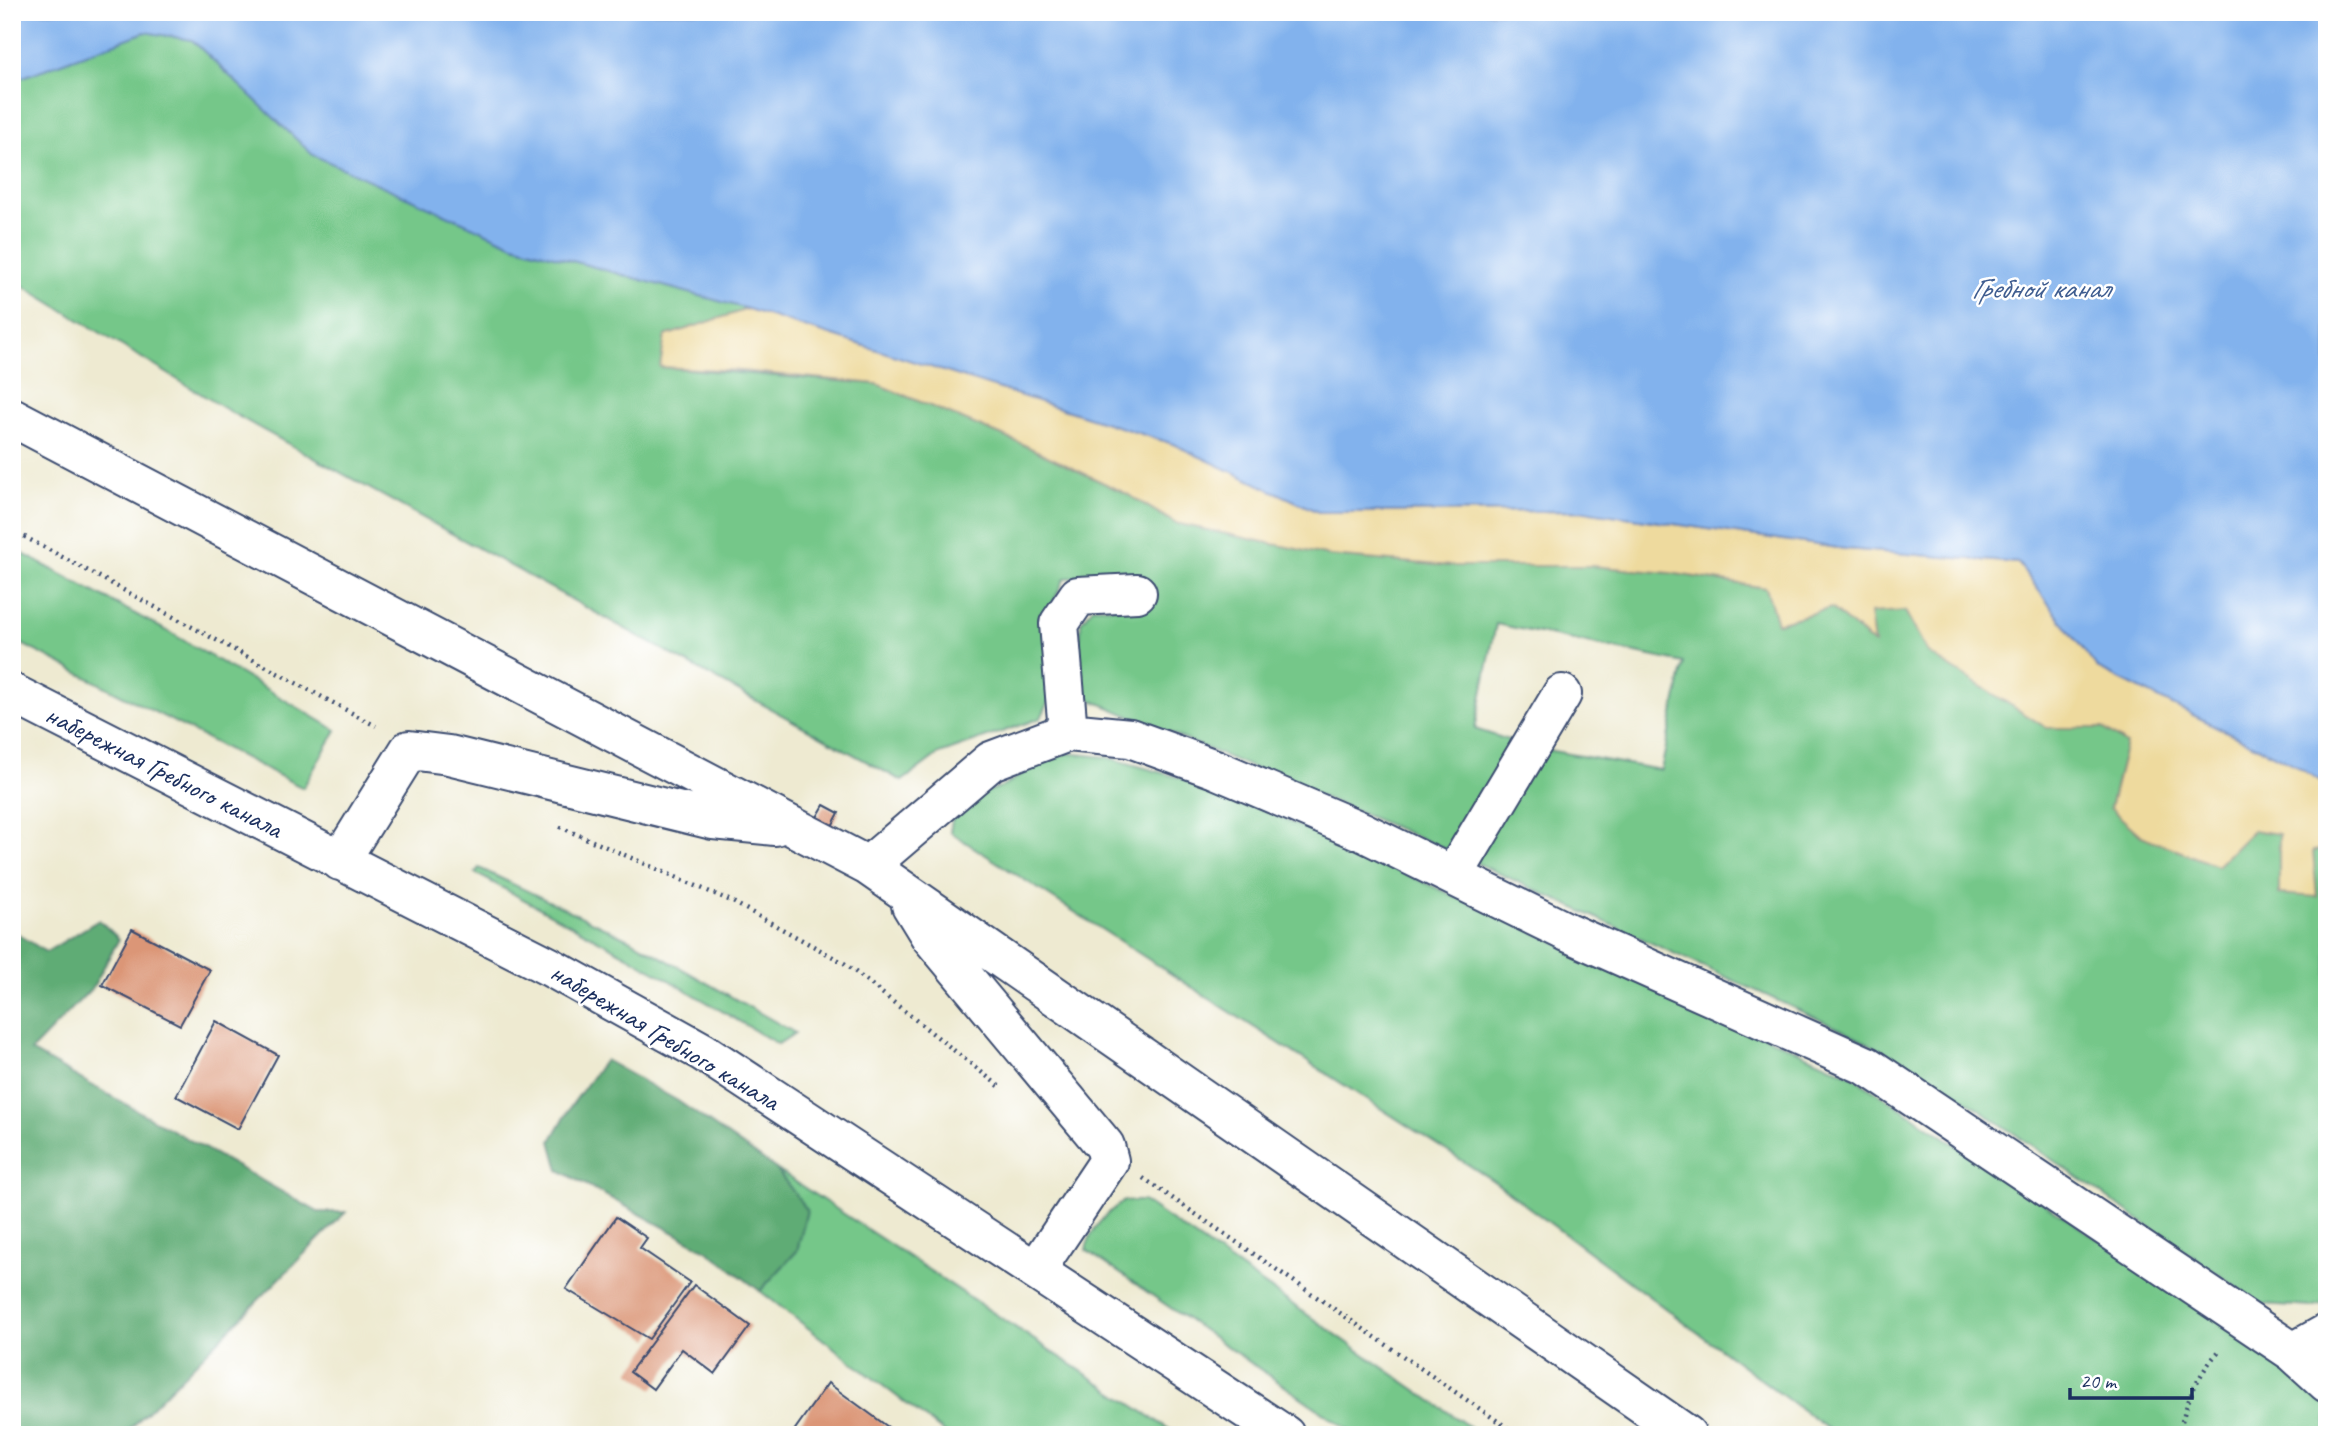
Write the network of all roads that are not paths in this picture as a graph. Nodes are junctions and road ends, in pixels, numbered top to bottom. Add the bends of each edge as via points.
1 (12, 417) edge
2 (1138, 593) dead end
3 (12, 693) edge
4 (1562, 694) dead end
5 (1068, 732) junction
6 (796, 828) junction
7 (340, 861) junction
8 (883, 876) junction
9 (1453, 876) junction
10 (1036, 1270) junction
11 (2327, 1333) edge
12 (2293, 1352) junction
13 (2327, 1383) edge
14 (1247, 1422) edge
15 (1285, 1435) edge
16 (1687, 1435) edge

1 - 6 street
2 - 5 street via 1078,596 1059,624
3 - 7 street, набережная Гребного канала
4 - 9 street
5 - 8 street via 991,761
5 - 9 street via 1130,738 1215,769
6 - 7 street via 713,820 449,755 409,750
6 - 8 street
7 - 10 street, набережная Гребного канала via 550,967 703,1052
8 - 10 street via 1105,1146 1109,1161
8 - 16 street
9 - 12 street via 1867,1066
10 - 14 street, набережная Гребного канала
11 - 12 street
12 - 13 street
14 - 15 street, набережная Гребного канала

